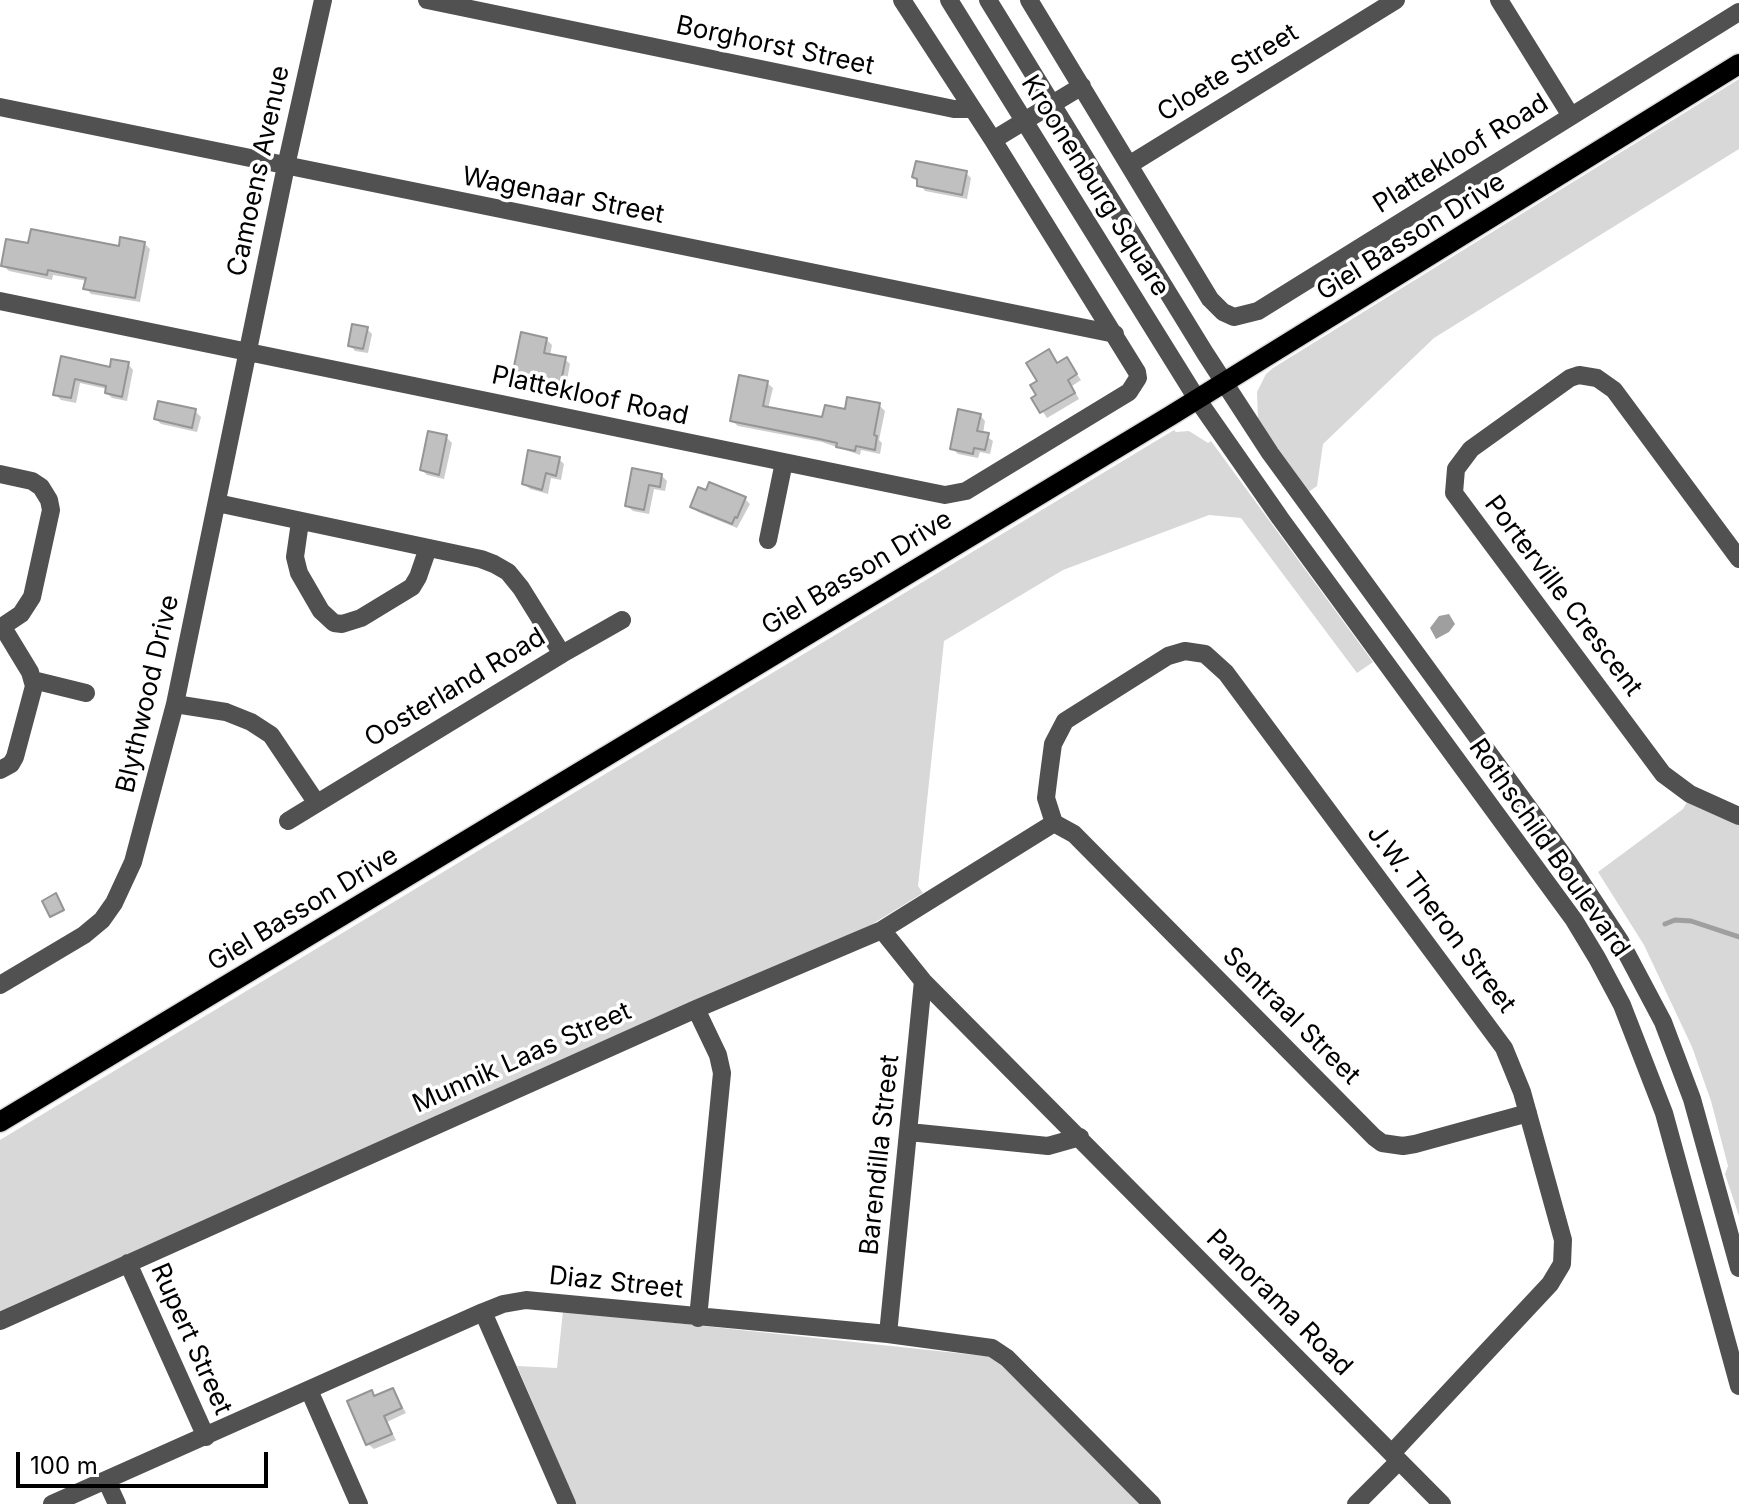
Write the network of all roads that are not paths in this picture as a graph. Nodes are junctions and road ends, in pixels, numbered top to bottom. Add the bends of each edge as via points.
1 (323, 0) edge
2 (427, 0) edge
3 (902, 0) edge
4 (949, 0) edge
5 (988, 0) edge
6 (1396, 0) edge
7 (1499, 0) edge
8 (1033, 2) edge
9 (1739, 12) edge
10 (1739, 64) edge
11 (1082, 86) junction
12 (1053, 104) junction
13 (0, 107) edge
14 (973, 109) junction
15 (1571, 116) junction
16 (1024, 123) junction
17 (993, 140) junction
18 (1129, 165) junction
19 (286, 166) junction
20 (1210, 299) joint
21 (0, 301) edge
22 (1115, 334) junction
23 (247, 353) junction
24 (1224, 383) junction
25 (1197, 399) junction
26 (784, 462) junction
27 (0, 474) edge
28 (217, 503) junction
29 (300, 522) junction
30 (768, 540) dead end
31 (428, 548) junction
32 (1739, 559) edge
33 (622, 620) dead end
34 (1, 627) edge
35 (562, 654) junction
36 (33, 680) junction
37 (86, 693) dead end
38 (175, 704) junction
39 (0, 770) edge
40 (316, 802) junction
41 (1739, 816) edge
42 (288, 821) dead end
43 (1054, 823) junction
44 (882, 930) junction
45 (923, 981) junction
46 (0, 985) edge
47 (696, 1009) junction
48 (1528, 1113) junction
49 (0, 1122) edge
50 (909, 1132) junction
51 (1080, 1137) junction
52 (1738, 1262) edge
53 (128, 1263) junction
54 (1706, 1269) junction
55 (483, 1312) junction
56 (698, 1318) junction
57 (0, 1321) edge
58 (888, 1334) junction
59 (1739, 1386) edge
60 (309, 1390) junction
61 (206, 1437) junction
62 (1396, 1457) junction
63 (106, 1480) junction
64 (52, 1504) edge
65 (117, 1504) edge
66 (359, 1504) edge
67 (567, 1504) edge
68 (1152, 1504) edge
69 (1356, 1504) edge
70 (1442, 1504) edge

1 - 19 street, Camoens Avenue
2 - 14 street, Borghorst Street
3 - 14 street
4 - 16 street, Kroonenburg Square
5 - 12 street, Kroonenburg Square
6 - 18 street, Cloete Street
7 - 15 street
8 - 11 street, Kroonenburg Square
9 - 15 street, Plattekloof Road
10 - 24 main road, Giel Basson Drive
11 - 12 street
11 - 18 street, Kroonenburg Square
12 - 16 street
12 - 24 street, Kroonenburg Square
13 - 19 street, Wagenaar Street
14 - 17 street
15 - 20 street, Plattekloof Road via 1258,311 1234,317
16 - 17 street
16 - 25 street, Kroonenburg Square
17 - 22 street
18 - 20 street, Kroonenburg Square
19 - 22 street, Wagenaar Street
19 - 23 street, Camoens Avenue
21 - 23 street, Plattekloof Road
22 - 26 street, Plattekloof Road via 1138,378 1129,392 957,494
23 - 26 street, Plattekloof Road
23 - 28 street, Blythwood Drive
24 - 25 main road, Giel Basson Drive
24 - 52 street, Rothschild Boulevard via 1620,941 1663,1022 1692,1099
25 - 49 main road, Giel Basson Drive
25 - 54 street, Rothschild Boulevard via 1597,958 1622,1005 1664,1113
26 - 30 street
27 - 34 street via 41,487 51,510 32,597 21,614
28 - 29 street
28 - 38 street, Blythwood Drive
29 - 31 street
29 - 31 street via 295,557 299,573 334,623 361,618 412,587
31 - 35 street via 481,559 508,572
32 - 41 street, Porterville Crescent via 1614,390 1597,378 1570,378 1471,449 1456,469 1454,493 1663,774 1690,794
33 - 35 street, Oosterland Road
34 - 36 street
35 - 40 street, Oosterland Road
36 - 37 street
36 - 39 street via 15,757
38 - 40 street via 226,712 271,735
38 - 46 street, Blythwood Drive via 133,862 114,903 84,935
40 - 42 street, Oosterland Road
43 - 44 street, Munnik Laas Street
43 - 48 street, Sentraal Street via 1074,834 1382,1143 1415,1144
43 - 48 street, J.W. Theron Street via 1046,798 1053,744 1065,721 1168,656 1185,651 1205,654 1226,673 1504,1048
44 - 45 street, Panorama Road
44 - 47 street, Munnik Laas Street
45 - 50 street, Barendilla Street
45 - 51 street, Panorama Road
47 - 53 street, Munnik Laas Street
47 - 56 street via 722,1073
48 - 62 street, J.W. Theron Street via 1563,1240 1562,1264
50 - 51 street via 1048,1146
50 - 58 street, Barendilla Street
51 - 62 street, Panorama Road
52 - 54 street
53 - 57 street, Munnik Laas Street
53 - 61 street, Rupert Street
54 - 59 street, Rothschild Boulevard
55 - 56 street, Diaz Street via 526,1300
55 - 60 street, Diaz Street
55 - 67 street
56 - 58 street, Diaz Street
58 - 68 street, Diaz Street via 998,1351
60 - 61 street, Diaz Street
60 - 66 street
61 - 63 street, Diaz Street
62 - 69 street, J.W. Theron Street
62 - 70 street, Panorama Road
63 - 64 street, Diaz Street
63 - 65 street

